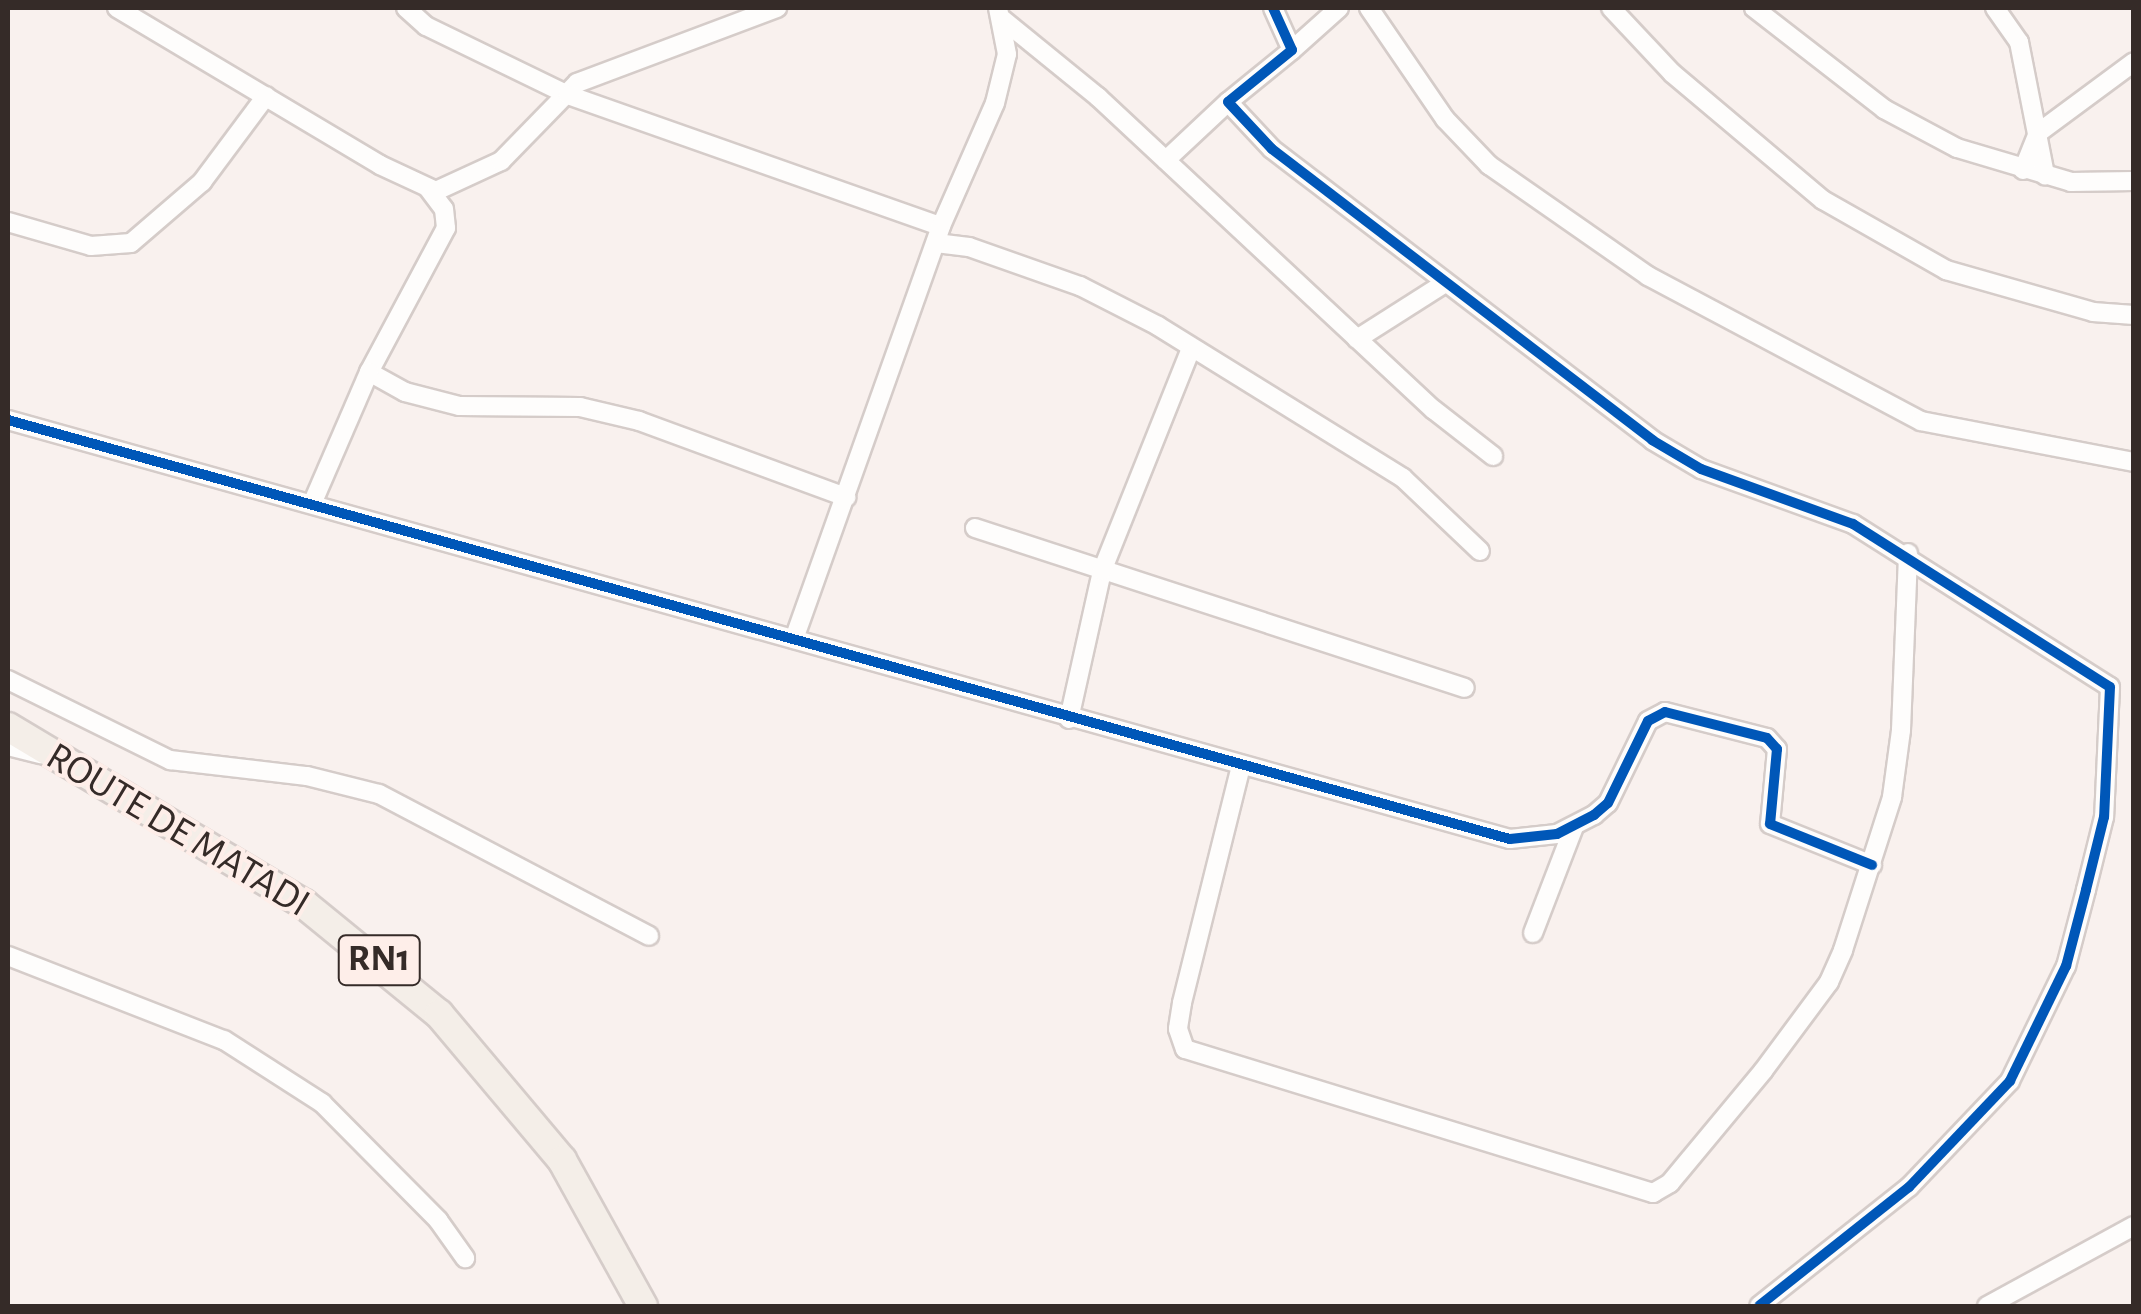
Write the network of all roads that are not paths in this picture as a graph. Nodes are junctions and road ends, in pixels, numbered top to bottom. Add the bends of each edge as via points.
1 (117, 8) edge
2 (406, 8) edge
3 (777, 8) edge
4 (1273, 8) edge
5 (1340, 8) edge
6 (1369, 8) edge
7 (1612, 8) edge
8 (1754, 8) edge
9 (1995, 8) edge
10 (1000, 13) edge
11 (1292, 50) junction
12 (2134, 62) edge
13 (568, 95) junction
14 (266, 96) junction
15 (1228, 102) junction
16 (2038, 133) junction
17 (1166, 160) junction
18 (2022, 170) junction
19 (2044, 176) junction
20 (2134, 181) edge
21 (428, 188) junction
22 (8, 222) edge
23 (938, 235) junction
24 (1444, 283) junction
25 (2134, 315) edge
26 (1357, 339) junction
27 (1191, 348) junction
28 (369, 372) junction
29 (8, 420) edge
30 (1493, 456) dead end
31 (2134, 462) edge
32 (846, 497) junction
33 (312, 504) junction
34 (975, 528) dead end
35 (1480, 551) dead end
36 (1908, 553) junction
37 (1102, 570) junction
38 (794, 638) junction
39 (8, 680) edge
40 (1465, 688) dead end
41 (1068, 719) junction
42 (8, 727) edge
43 (8, 746) edge
44 (63, 760) junction
45 (1241, 766) junction
46 (1574, 827) junction
47 (1872, 865) junction
48 (1533, 933) dead end
49 (649, 936) dead end
50 (8, 956) edge
51 (2134, 1226) edge
52 (465, 1258) dead end
53 (643, 1306) edge
54 (1758, 1306) edge
55 (1987, 1306) edge

1 - 14 street
2 - 13 street via 426,26
3 - 13 street via 577,83
4 - 11 street
5 - 11 street
6 - 31 street via 1434,105 1489,165 1648,276 1921,421
7 - 25 street via 1672,73 1823,200 1946,270 2093,312
8 - 18 street via 1884,109 1957,148
9 - 16 street via 2019,42
10 - 17 street
10 - 23 street via 1006,54 995,102
11 - 15 street
12 - 16 street
13 - 21 street via 501,161 442,190
13 - 23 street
14 - 21 street
14 - 22 street via 202,182 131,243 91,246
15 - 17 street
15 - 24 street via 1272,149
16 - 18 street
16 - 19 street
17 - 26 street
18 - 19 street
19 - 20 street
21 - 28 street via 447,216 446,228
23 - 27 street via 1080,286
23 - 32 street
24 - 26 street
24 - 36 street via 1624,422 1701,469 1853,524
26 - 30 street
27 - 35 street via 1402,478
27 - 37 street
28 - 32 street via 405,392 459,406 580,406 639,421
28 - 33 street
29 - 33 street
32 - 38 street
33 - 38 street
34 - 37 street
36 - 47 street via 1902,730
36 - 54 street via 2023,633 2105,678 2110,686 2104,817 2066,966 2010,1082 1909,1187
37 - 40 street
37 - 41 street
38 - 41 street
39 - 49 street via 170,760 324,779 379,794
41 - 45 street
42 - 44 highway, ROUTE DE MATADI / RN1
43 - 44 street
44 - 53 highway, ROUTE DE MATADI / RN1 via 304,904 439,1014 562,1160
45 - 46 street via 1510,839 1537,840
45 - 47 street via 1182,1004 1178,1030 1185,1050 1472,1134 1642,1193 1670,1184 1810,1011 1843,950
46 - 47 street via 1608,803 1648,721 1665,712 1767,738 1778,749 1770,824
46 - 48 street
50 - 52 street via 224,1040 322,1103 438,1220
51 - 55 street

